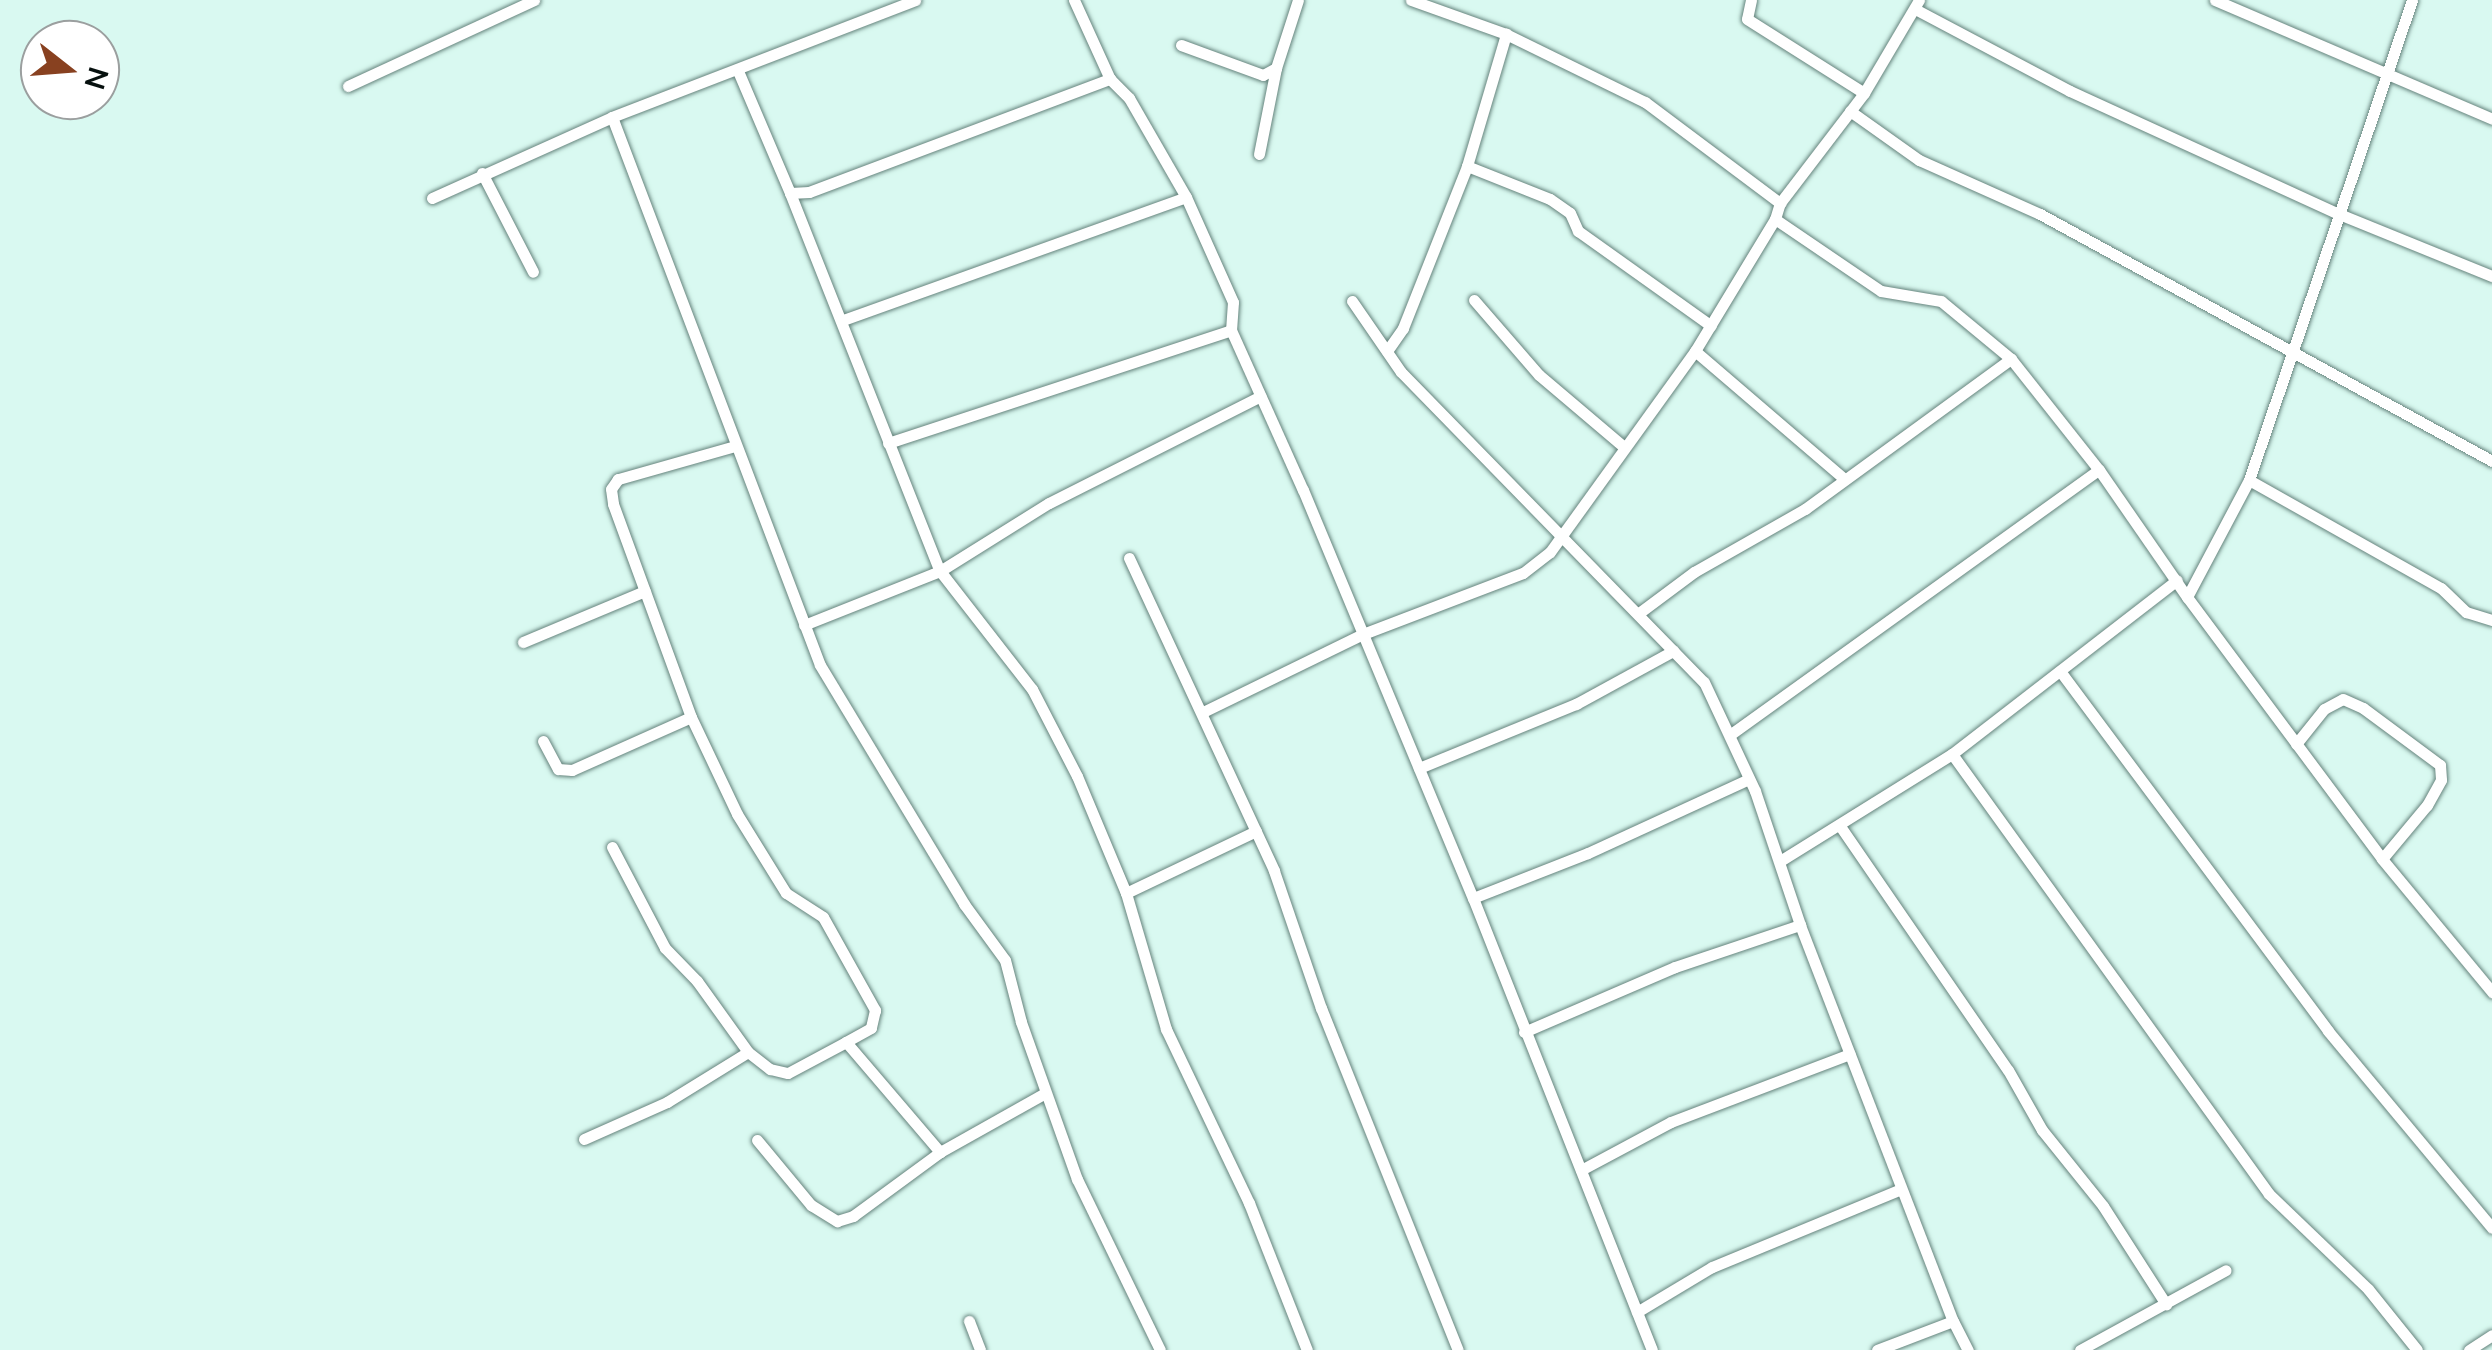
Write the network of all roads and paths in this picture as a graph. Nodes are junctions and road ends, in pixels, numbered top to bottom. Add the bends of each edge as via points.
1 (534, 0) edge
2 (915, 0) edge
3 (1074, 0) edge
4 (1298, 0) edge
5 (1411, 0) edge
6 (1750, 0) edge
7 (2215, 0) edge
8 (2412, 0) edge
9 (1917, 4) edge
10 (1506, 34) junction
11 (1181, 45) dead end
12 (1276, 68) junction
13 (738, 70) junction
14 (2385, 73) junction
15 (1110, 79) junction
16 (348, 86) dead end
17 (1864, 93) junction
18 (1850, 112) junction
19 (612, 117) junction
20 (2492, 118) edge
21 (1259, 154) dead end
22 (1466, 166) junction
23 (482, 173) junction
24 (790, 193) junction
25 (432, 198) dead end
26 (1186, 198) junction
27 (1780, 203) junction
28 (2339, 214) junction
29 (1775, 218) junction
30 (533, 272) dead end
31 (2492, 276) edge
32 (1352, 300) dead end
33 (1474, 300) dead end
34 (843, 320) junction
35 (1711, 326) junction
36 (1231, 330) junction
37 (1387, 351) junction
38 (1695, 351) junction
39 (2294, 352) junction
40 (2012, 359) junction
41 (1261, 396) junction
42 (888, 443) junction
43 (734, 446) junction
44 (1624, 447) junction
45 (2492, 462) edge
46 (2100, 470) junction
47 (1843, 478) junction
48 (2248, 480) junction
49 (1562, 536) junction
50 (1129, 558) dead end
51 (940, 571) junction
52 (2177, 580) junction
53 (645, 591) junction
54 (2187, 597) junction
55 (1639, 614) junction
56 (2492, 620) edge
57 (804, 625) junction
58 (1363, 634) junction
59 (524, 642) dead end
60 (1673, 651) junction
61 (2060, 671) junction
62 (1203, 712) junction
63 (691, 717) junction
64 (1731, 734) junction
65 (542, 741) dead end
66 (2296, 744) junction
67 (1952, 754) junction
68 (1419, 768) junction
69 (1749, 780) junction
70 (1840, 826) junction
71 (1256, 831) junction
72 (612, 847) dead end
73 (2382, 858) junction
74 (1780, 861) junction
75 (1126, 893) junction
76 (1473, 898) junction
77 (1800, 925) junction
78 (2492, 992) edge
79 (1524, 1032) junction
80 (846, 1042) junction
81 (748, 1052) junction
82 (1850, 1054) junction
83 (1045, 1092) junction
84 (584, 1138) dead end
85 (757, 1140) dead end
86 (940, 1152) junction
87 (1581, 1170) junction
88 (1902, 1189) junction
89 (2492, 1228) edge
90 (2226, 1270) dead end
91 (2166, 1304) junction
92 (1637, 1312) junction
93 (970, 1321) dead end
94 (1952, 1321) junction
95 (2492, 1335) edge
96 (980, 1350) edge
97 (1160, 1350) edge
98 (1307, 1350) edge
99 (1458, 1350) edge
100 (1652, 1350) edge
101 (1877, 1350) edge
102 (1968, 1350) edge
103 (2080, 1350) edge
104 (2417, 1350) edge
105 (2469, 1350) edge

1 - 16 street
2 - 13 street
3 - 15 street
4 - 12 street
5 - 10 street
6 - 17 street via 1747,19
7 - 14 street
8 - 14 street
9 - 17 street
9 - 28 street via 2070,90
10 - 22 street
10 - 27 street via 1645,102
11 - 12 street via 1263,75
12 - 21 street
13 - 19 street
13 - 24 street
14 - 20 street
14 - 28 street
15 - 24 street via 809,192
15 - 26 street via 1129,98
17 - 18 street
18 - 27 street
18 - 39 street via 1919,160 2040,214
19 - 23 street
19 - 43 street
22 - 35 street via 1570,212 1578,230
22 - 37 street via 1404,328
23 - 25 street
23 - 30 street
24 - 34 street
26 - 34 street
26 - 36 street via 1233,302
27 - 29 street
28 - 31 street
28 - 39 street
29 - 35 street
29 - 40 street via 1881,291 1941,301
32 - 37 street
33 - 44 street via 1539,375
34 - 42 street
35 - 38 street
36 - 41 street
36 - 42 street
37 - 49 street
38 - 44 street
38 - 47 street
39 - 45 street
39 - 48 street
40 - 46 street
40 - 47 street
41 - 51 street via 1050,504
41 - 58 street
42 - 51 street
43 - 53 street via 618,480 611,489
43 - 57 street
44 - 49 street
46 - 52 street
46 - 64 street
47 - 55 street via 1806,509 1694,572
48 - 54 street
48 - 56 street via 2440,588 2466,612
49 - 55 street
49 - 58 street via 1536,566
50 - 62 street
51 - 57 street
51 - 75 street via 1032,688
52 - 54 street
52 - 61 street
53 - 59 street
53 - 63 street
54 - 66 street
55 - 60 street
57 - 83 street via 820,666 1006,960
58 - 62 street
58 - 68 street
60 - 64 street via 1704,682
60 - 68 street via 1576,704
61 - 67 street
61 - 89 street via 2328,1031
62 - 71 street
63 - 65 street via 572,770 558,769
63 - 80 street via 737,814 786,893 823,917 875,1010 871,1028
64 - 69 street
66 - 73 street
66 - 73 street via 2324,709 2343,699 2440,765 2442,780 2427,805
67 - 70 street
67 - 104 street via 2269,1194 2368,1289
68 - 76 street
69 - 74 street
69 - 76 street
70 - 74 street
70 - 91 street
71 - 75 street
71 - 99 street
72 - 81 street via 665,948
73 - 78 street
74 - 77 street
75 - 98 street via 1166,1029 1249,1203
76 - 79 street
77 - 79 street via 1675,967
77 - 82 street
79 - 87 street
80 - 81 street via 788,1073
80 - 86 street
81 - 84 street via 667,1102
82 - 87 street via 1671,1122
82 - 88 street
83 - 86 street
83 - 97 street via 1076,1179
85 - 86 street via 810,1204 837,1221 854,1216
87 - 92 street
88 - 92 street via 1726,1260
88 - 94 street
90 - 91 street
91 - 103 street
92 - 100 street
93 - 96 street
94 - 101 street
94 - 102 street
95 - 105 street

